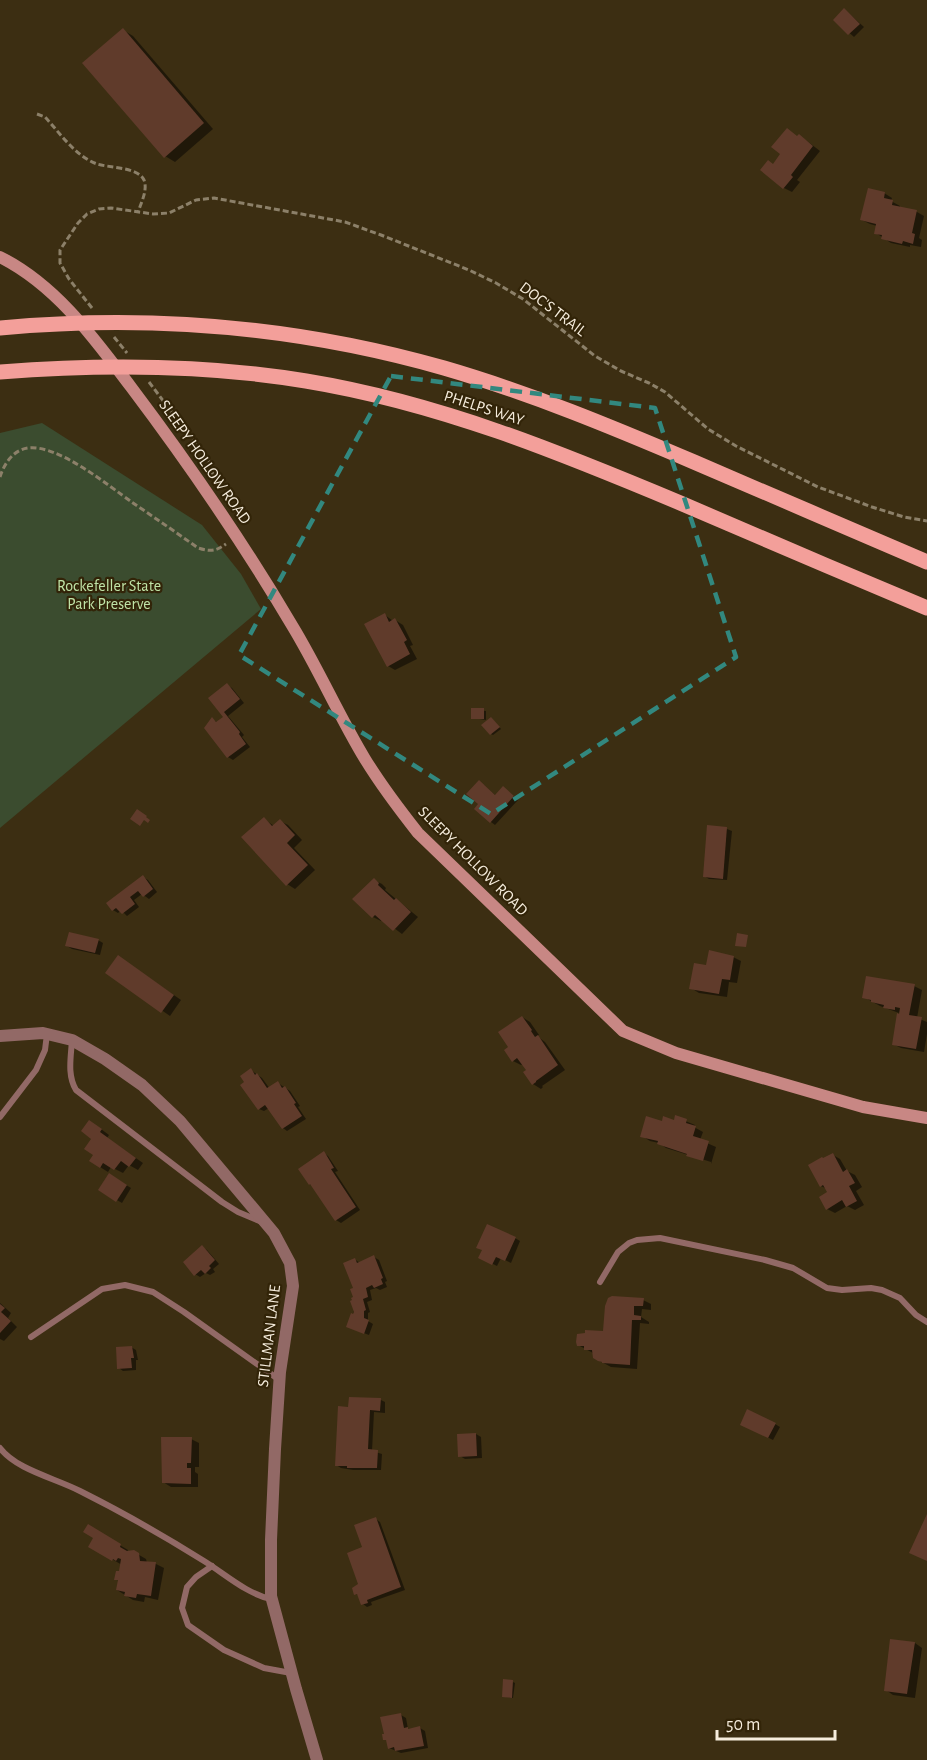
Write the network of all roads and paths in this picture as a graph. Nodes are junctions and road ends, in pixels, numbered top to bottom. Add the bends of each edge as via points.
1 (38, 114) dead end
2 (0, 257) edge
3 (0, 328) edge
4 (0, 372) edge
5 (0, 477) edge
6 (927, 521) edge
7 (223, 539) dead end
8 (927, 562) edge
9 (927, 608) edge
10 (47, 1034) junction
11 (0, 1036) edge
12 (72, 1040) junction
13 (0, 1117) edge
14 (927, 1118) edge
15 (266, 1223) junction
16 (600, 1282) dead end
17 (927, 1322) edge
18 (31, 1336) dead end
19 (279, 1380) junction
20 (0, 1448) edge
21 (212, 1566) junction
22 (272, 1599) junction
23 (292, 1673) junction
24 (317, 1760) edge

1 - 6 path, DOC'S TRAIL via 96,164 137,172 146,188 138,212 169,213 196,200 214,198 345,222 381,235 505,288 595,356 665,392 708,429 736,446 818,487 904,517
2 - 14 street, SLEEPY HOLLOW ROAD via 32,277 70,311 156,420 237,537 294,629 365,759 418,832 624,1031 676,1053 862,1107
3 - 8 main road, PHELPS WAY via 110,322 270,332 443,368 587,417
4 - 9 main road, PHELPS WAY via 145,366 224,370 307,381 390,399 473,422 591,465
5 - 7 path via 15,453 27,448 42,449 93,475 198,548 217,550 227,544
10 - 11 street, STILLMAN LANE
10 - 12 street, STILLMAN LANE
10 - 13 lane via 36,1070
12 - 15 street, STILLMAN LANE via 142,1085 180,1121
12 - 15 lane via 70,1073 76,1090 222,1202
15 - 19 street, STILLMAN LANE via 290,1263 293,1286
16 - 17 lane via 618,1252 638,1240 660,1238 784,1265 827,1288 882,1290 900,1298
18 - 19 lane via 102,1289 125,1285 153,1292
19 - 22 street, STILLMAN LANE
20 - 21 lane via 21,1466 79,1490
21 - 22 lane via 242,1586
21 - 23 lane via 187,1587 182,1608 188,1625 224,1650 264,1668
22 - 23 street, STILLMAN LANE
23 - 24 street, STILLMAN LANE

